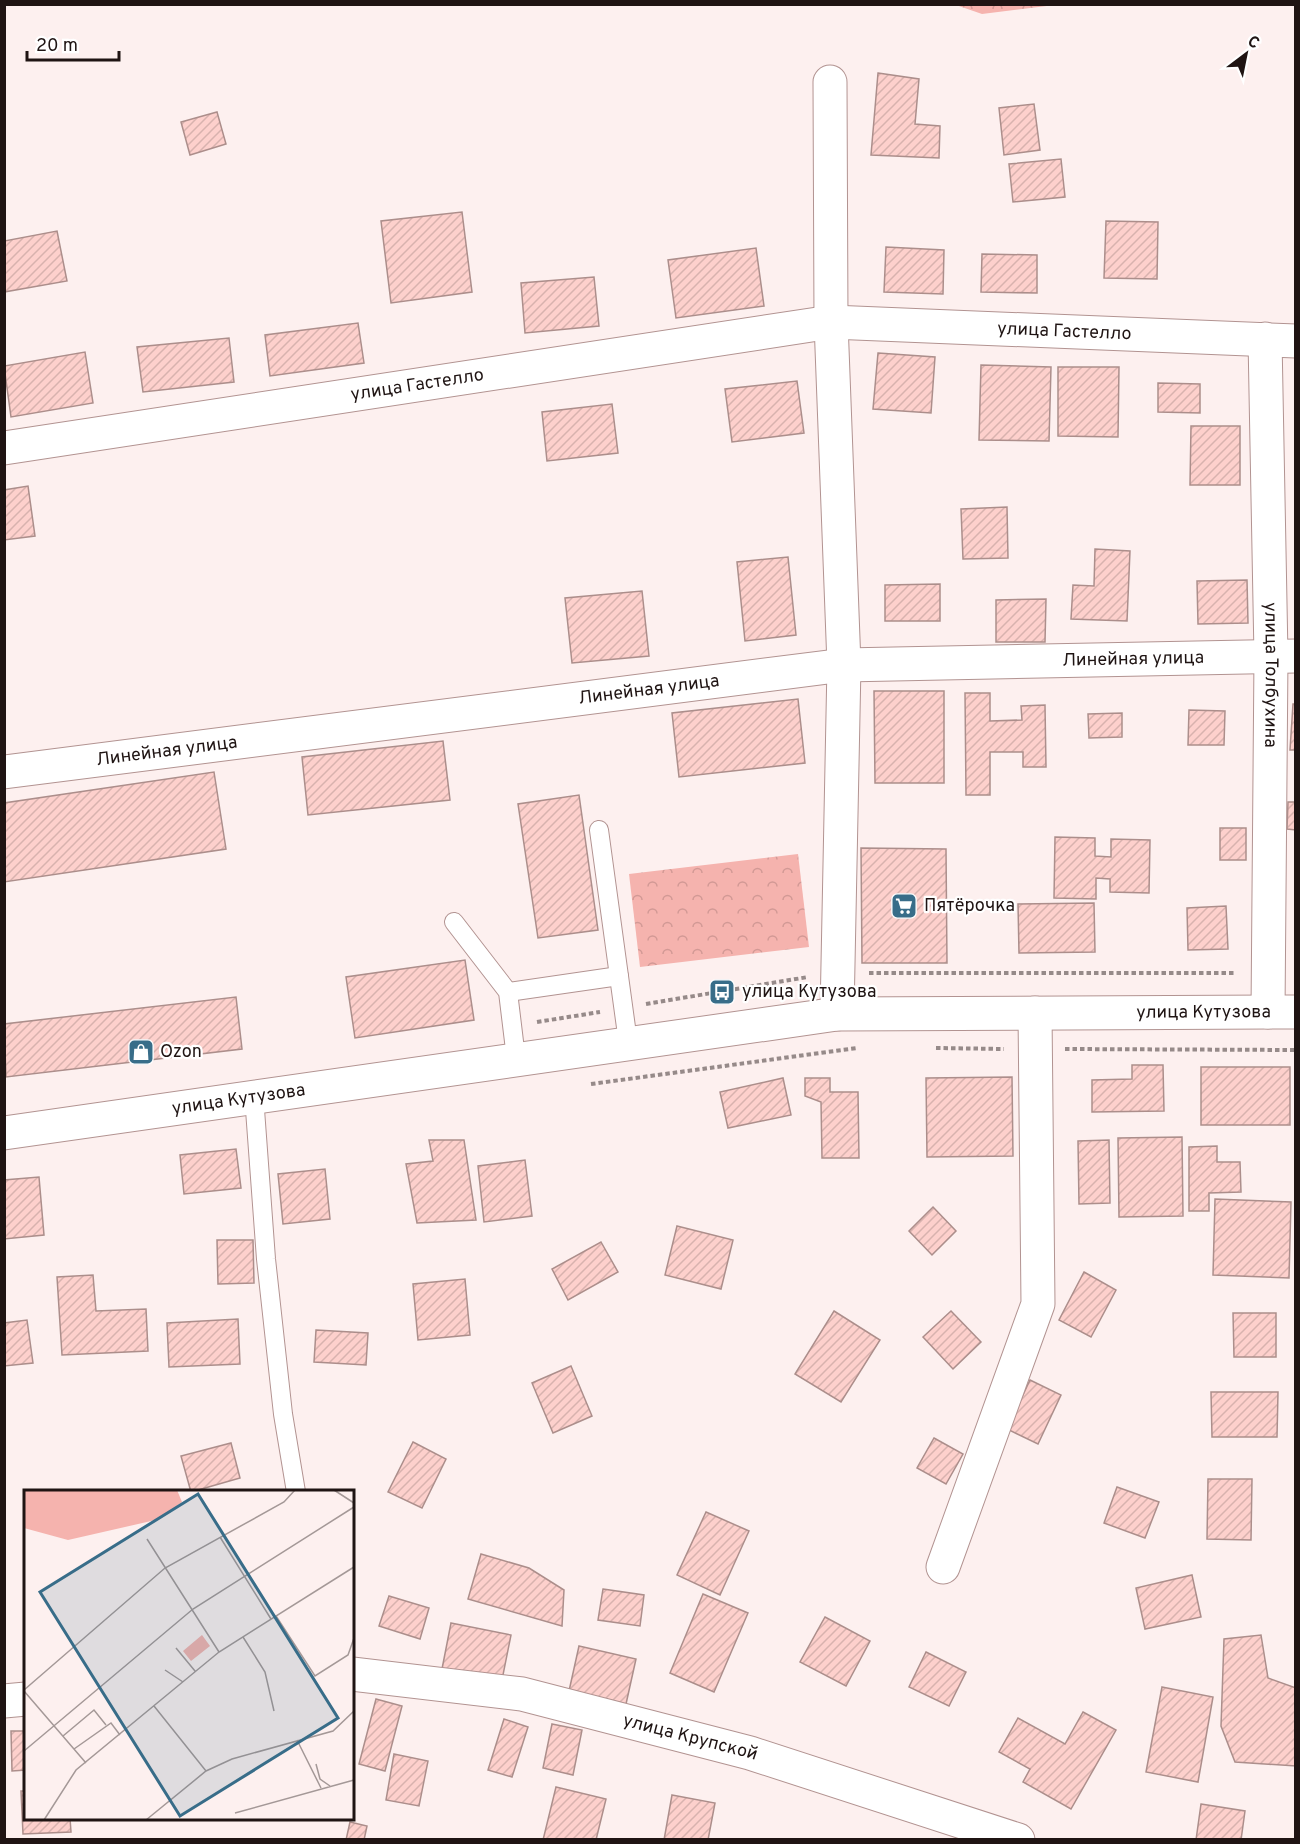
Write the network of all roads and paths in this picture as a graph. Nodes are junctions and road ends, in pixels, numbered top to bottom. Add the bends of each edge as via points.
1 (830, 82) dead end
2 (831, 322) junction
3 (1280, 340) edge
4 (4, 448) edge
5 (1283, 656) edge
6 (844, 665) junction
7 (4, 772) edge
8 (599, 830) dead end
9 (454, 922) dead end
10 (619, 976) junction
11 (508, 992) junction
12 (1282, 1012) edge
13 (1035, 1013) junction
14 (837, 1014) junction
15 (628, 1042) junction
16 (860, 1048) dead end
17 (930, 1048) dead end
18 (1035, 1049) junction
19 (1296, 1050) edge
20 (516, 1058) junction
21 (588, 1085) dead end
22 (254, 1096) junction
23 (4, 1133) edge
24 (296, 1490) edge
25 (943, 1567) dead end
26 (354, 1674) edge
27 (24, 1699) edge
28 (4, 1701) edge
29 (971, 1831) edge
30 (1018, 1839) edge

1 - 2 street
2 - 3 street, улица Гастелло
2 - 4 street, улица Гастелло
2 - 6 street
3 - 5 street, улица Толбухина
5 - 6 street, Линейная улица
5 - 12 street, улица Толбухина
6 - 7 street, Линейная улица
6 - 14 street
8 - 10 lane
9 - 11 lane
10 - 11 lane
10 - 15 lane
11 - 20 lane
12 - 13 street, улица Кутузова
13 - 14 street, улица Кутузова
13 - 18 street
14 - 15 street, улица Кутузова
15 - 20 street, улица Кутузова
16 - 21 path
17 - 18 path
18 - 19 path
18 - 25 street via 1038,1304
20 - 22 street, улица Кутузова
22 - 23 street, улица Кутузова
22 - 24 lane via 266,1259
26 - 29 street, улица Крупской via 522,1694 750,1753
27 - 28 street
29 - 30 street, улица Крупской

